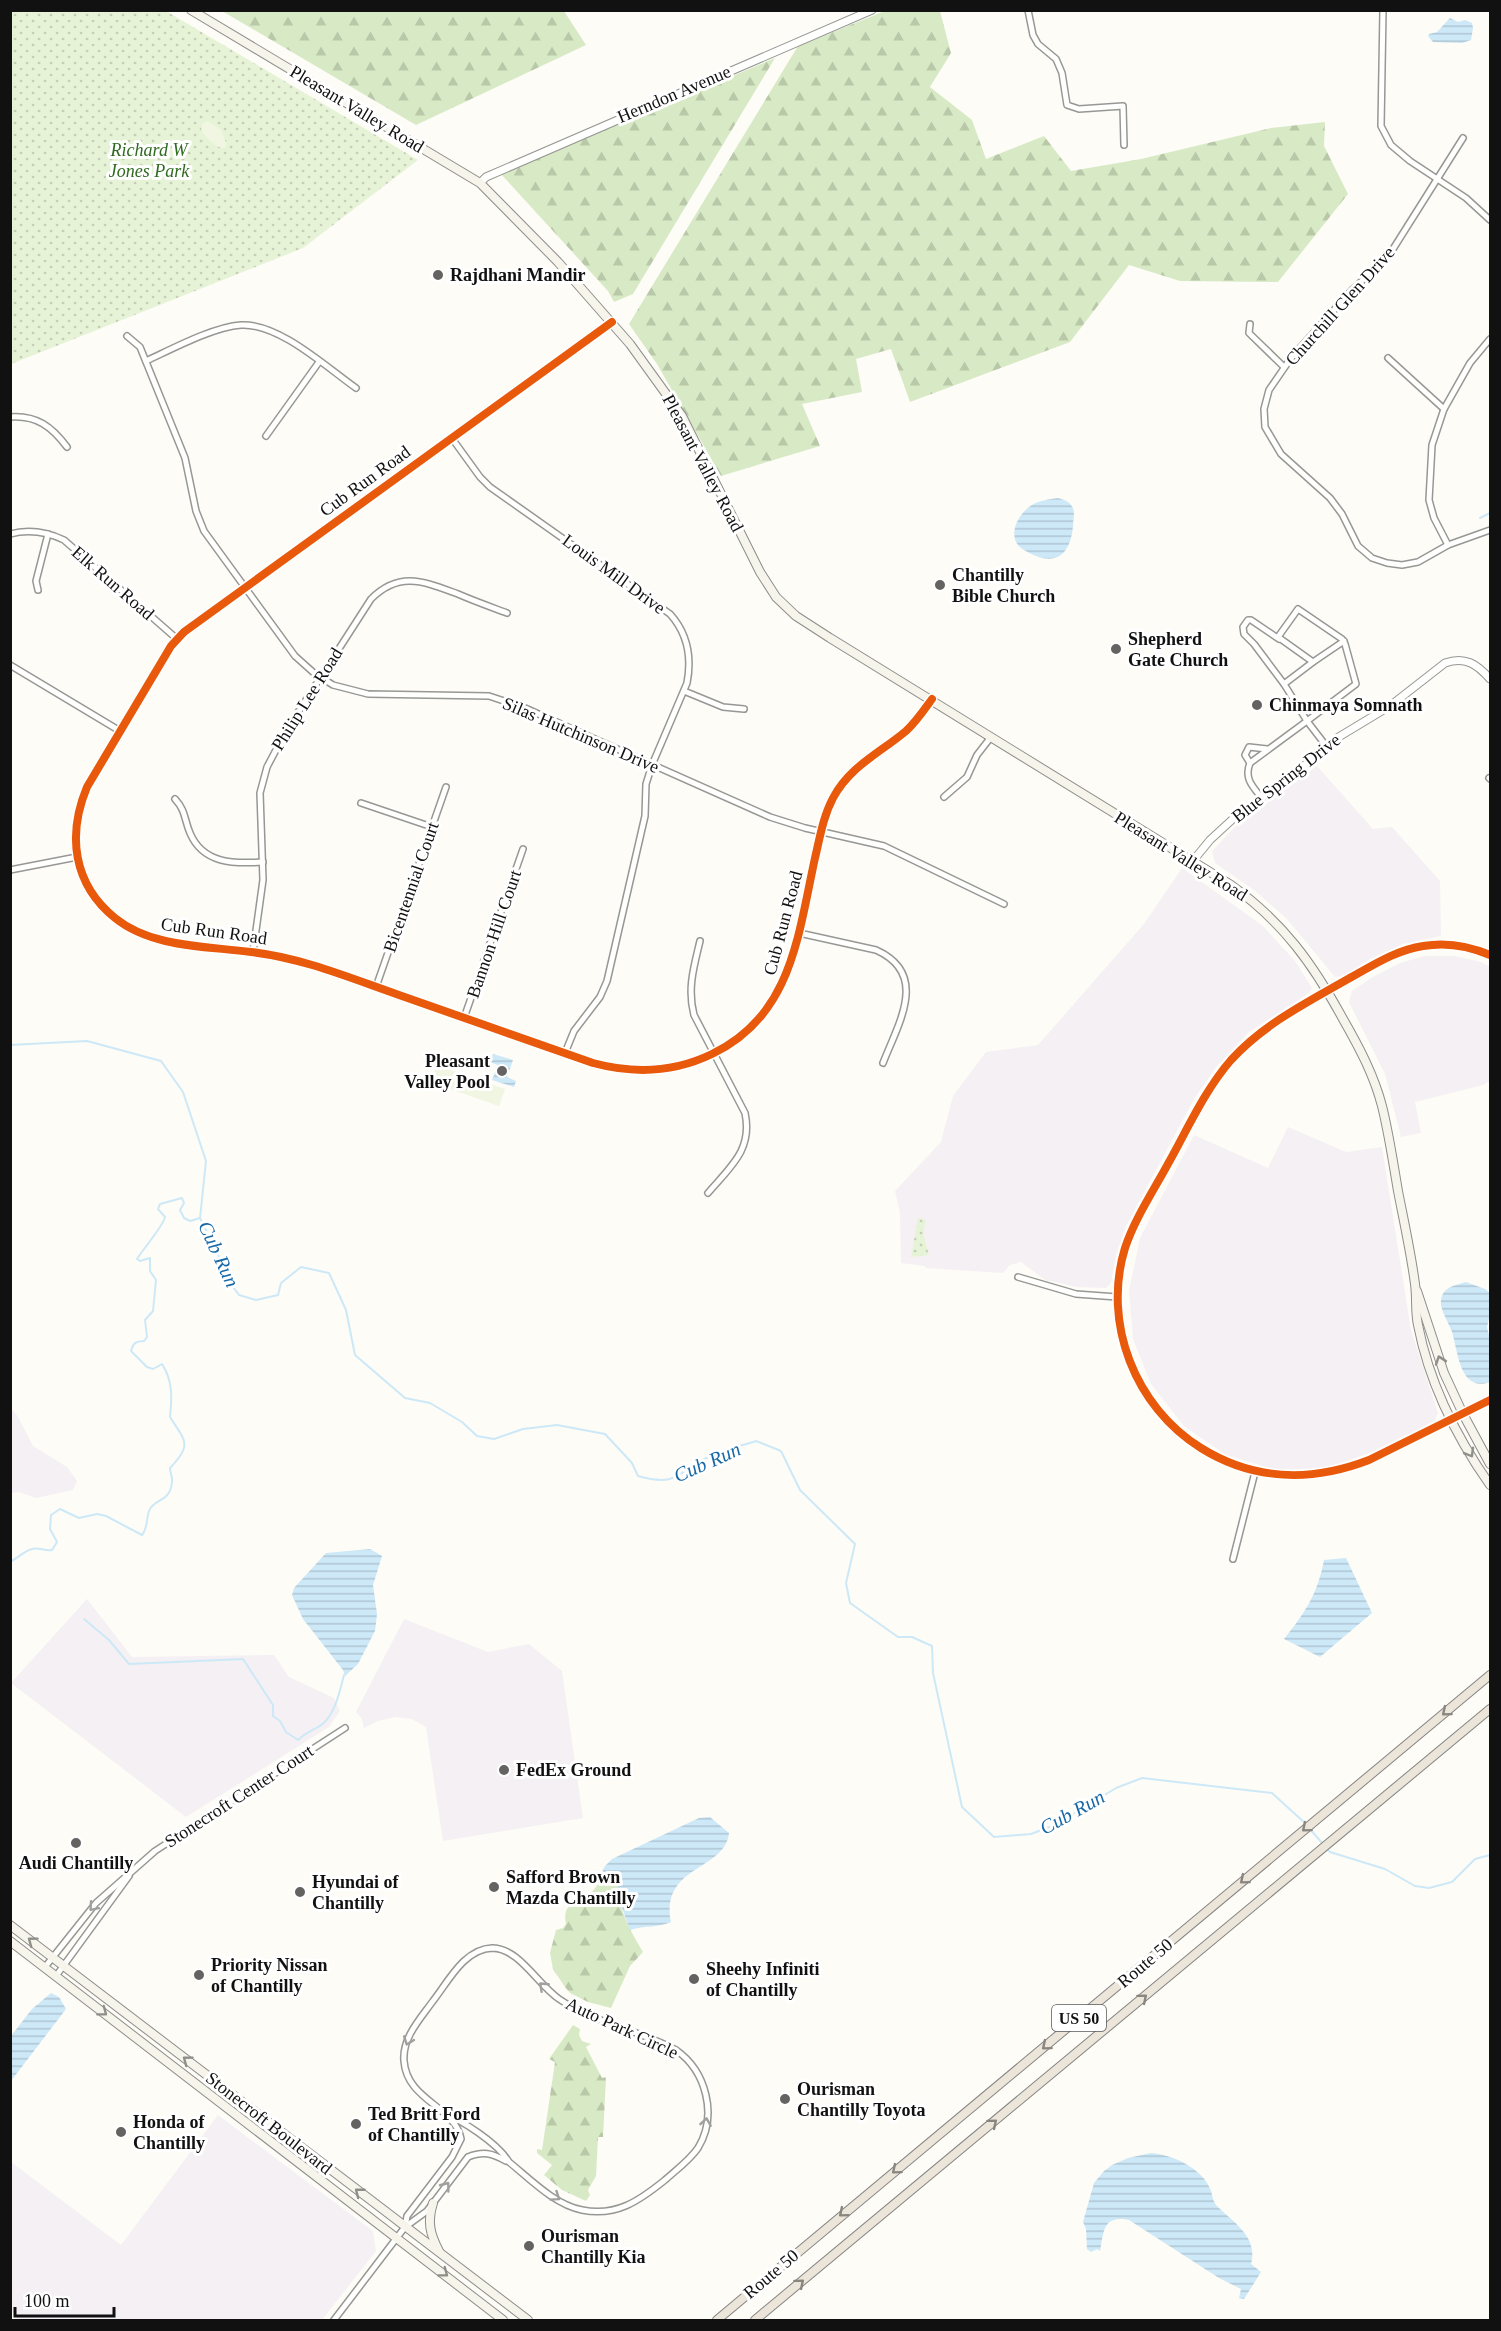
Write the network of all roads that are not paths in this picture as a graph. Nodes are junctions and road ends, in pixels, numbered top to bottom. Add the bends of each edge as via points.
1 (191, 10) edge
2 (872, 10) edge
3 (1028, 10) edge
4 (1383, 10) edge
5 (1463, 138) dead end
6 (1124, 145) dead end
7 (1436, 179) junction
8 (480, 183) junction
9 (1491, 220) edge
10 (612, 322) junction
11 (1250, 324) dead end
12 (127, 336) dead end
13 (1491, 339) edge
14 (1388, 358) dead end
15 (146, 360) junction
16 (319, 362) junction
17 (1284, 368) junction
18 (356, 388) dead end
19 (1444, 409) junction
20 (10, 417) edge
21 (266, 436) dead end
22 (451, 437) junction
23 (67, 447) dead end
24 (1491, 530) edge
25 (10, 534) edge
26 (48, 534) junction
27 (1448, 545) junction
28 (245, 587) junction
29 (38, 590) dead end
30 (507, 614) dead end
31 (177, 639) junction
32 (1280, 640) junction
33 (1344, 641) junction
34 (1313, 662) junction
35 (10, 665) edge
36 (321, 678) junction
37 (1491, 679) edge
38 (1284, 684) junction
39 (684, 691) junction
40 (932, 699) junction
41 (744, 709) dead end
42 (1307, 721) junction
43 (120, 731) junction
44 (991, 736) junction
45 (1327, 747) junction
46 (1268, 749) junction
47 (1250, 763) junction
48 (651, 765) junction
49 (446, 787) dead end
50 (944, 797) dead end
51 (1261, 797) junction
52 (175, 799) dead end
53 (361, 803) dead end
54 (432, 827) junction
55 (820, 832) junction
56 (523, 849) dead end
57 (77, 856) junction
58 (263, 862) junction
59 (1192, 862) junction
60 (10, 870) edge
61 (1004, 904) dead end
62 (798, 933) junction
63 (700, 941) dead end
64 (253, 952) junction
65 (1491, 955) edge
66 (376, 987) junction
67 (1327, 991) junction
68 (464, 1018) junction
69 (564, 1053) junction
70 (714, 1053) junction
71 (883, 1063) dead end
72 (708, 1193) dead end
73 (1018, 1277) dead end
74 (1415, 1287) junction
75 (1117, 1297) junction
76 (1491, 1400) edge
77 (1463, 1414) junction
78 (1451, 1419) junction
79 (1491, 1464) edge
80 (1255, 1472) junction
81 (1491, 1485) edge
82 (1233, 1559) dead end
83 (1491, 1675) edge
84 (1491, 1709) edge
85 (345, 1728) dead end
86 (135, 1867) junction
87 (10, 1925) edge
88 (10, 1941) edge
89 (52, 1957) junction
90 (64, 1966) junction
91 (45, 1967) junction
92 (56, 1976) junction
93 (441, 2111) junction
94 (509, 2162) junction
95 (433, 2203) junction
96 (405, 2228) junction
97 (398, 2238) junction
98 (441, 2255) junction
99 (334, 2320) edge
100 (503, 2320) edge
101 (528, 2320) edge
102 (717, 2320) edge
103 (755, 2320) edge

1 - 8 main road, Pleasant Valley Road
2 - 8 street, Herndon Avenue via 570,139
3 - 6 street via 1033,35 1056,59 1062,72 1067,105 1078,109 1123,106
4 - 7 street via 1381,126 1391,145
5 - 7 street, Churchill Glen Drive
7 - 9 street
7 - 17 street, Churchill Glen Drive via 1388,257 1352,290
8 - 10 main road, Pleasant Valley Road
10 - 22 street, Cub Run Road
10 - 40 main road, Pleasant Valley Road via 682,416 776,597 830,638
11 - 17 street via 1249,333
12 - 15 street, Silas Hutchinson Drive via 137,343
13 - 19 street via 1470,363
14 - 19 street
15 - 16 street via 221,329 250,325 280,334
15 - 28 street, Silas Hutchinson Drive via 185,458 200,522
16 - 18 street
16 - 21 street
17 - 27 street, Churchill Glen Drive via 1269,390 1263,409 1265,428 1281,454 1337,507 1358,546 1372,558 1402,565 1418,562
19 - 27 street via 1431,445 1429,500
20 - 23 street via 39,420
22 - 28 street, Cub Run Road
22 - 39 street, Louis Mill Drive via 490,487 670,614 689,649 690,671
24 - 27 street, Churchill Glen Drive
25 - 26 street, Elk Run Road
26 - 29 street via 36,581
26 - 31 street, Elk Run Road via 70,544
28 - 31 street, Cub Run Road
28 - 36 street, Silas Hutchinson Drive via 295,656
30 - 36 street, Philip Lee Road via 422,582 406,580 390,585 371,599
31 - 43 street, Cub Run Road
32 - 33 street via 1278,637 1298,609
32 - 34 street
32 - 38 street via 1251,620 1245,624 1247,638
33 - 34 street
33 - 42 street via 1356,684
34 - 38 street
35 - 43 street
36 - 48 street, Silas Hutchinson Drive via 368,694 495,697
36 - 58 street, Philip Lee Road via 267,767 260,793
37 - 45 street, Blue Spring Drive via 1477,665 1451,661
38 - 42 street
39 - 41 street via 728,709
39 - 48 street, Louis Mill Drive
40 - 44 main road, Pleasant Valley Road
40 - 55 street, Cub Run Road via 906,730 852,771 834,796
42 - 45 street
42 - 46 street
43 - 57 street, Cub Run Road via 81,801 75,831
44 - 50 street via 967,777
44 - 59 main road, Pleasant Valley Road
45 - 51 street, Blue Spring Drive
46 - 47 street
46 - 47 street via 1249,747 1245,755
47 - 51 street via 1248,779
48 - 55 street, Silas Hutchinson Drive via 770,817
48 - 69 street, Louis Mill Drive via 645,816 607,981
49 - 54 street, Bicentennial Court
51 - 59 street, Blue Spring Drive via 1219,831
52 - 58 street via 183,808 196,843 209,855 233,863
53 - 54 street
54 - 66 street, Bicentennial Court
55 - 61 street, Silas Hutchinson Drive via 884,846
55 - 62 street, Cub Run Road
56 - 68 street, Bannon Hill Court
57 - 60 street
57 - 64 street, Cub Run Road via 84,878 99,902 134,930 168,941
58 - 64 street, Philip Lee Road
59 - 67 main road, Pleasant Valley Road via 1246,896 1278,924
62 - 70 street, Cub Run Road via 791,966 778,995 750,1028
62 - 71 street via 876,950 899,967 906,982 907,1001
63 - 70 street via 690,1001
64 - 66 street, Cub Run Road via 298,960
65 - 67 street via 1458,946 1422,946 1393,955
66 - 68 street, Cub Run Road
67 - 74 main road, Pleasant Valley Road via 1360,1049 1378,1092
67 - 75 street via 1268,1027 1241,1049 1218,1076 1131,1232
68 - 69 street, Cub Run Road
69 - 70 street, Cub Run Road via 629,1071 670,1068
70 - 72 street via 745,1113 747,1131 739,1156
73 - 75 street via 1067,1292
77 -> 74 main road, Pleasant Valley Road via 1444,1373
74 - 78 main road, Pleasant Valley Road via 1422,1343
75 - 80 street via 1128,1357 1139,1382 1159,1410 1202,1449
76 - 77 street
77 - 78 street
77 - 79 main road, Pleasant Valley Road
78 - 80 street via 1369,1460 1335,1472 1285,1476
78 -> 81 main road, Pleasant Valley Road
80 - 82 street
83 -> 102 highway, Route 50 / US 50
103 -> 84 highway, Route 50 / US 50
85 - 86 street, Stonecroft Center Court
86 -> 89 street, Stonecroft Center Court via 96,1903
86 - 90 street, Stonecroft Center Court
89 -> 87 main road, Stonecroft Boulevard
88 - 91 main road, Stonecroft Boulevard
89 - 90 main road, Stonecroft Boulevard
89 - 91 street, Stonecroft Center Court
90 - 92 street, Stonecroft Center Court
96 -> 90 main road, Stonecroft Boulevard
91 - 92 main road, Stonecroft Boulevard
92 -> 97 main road, Stonecroft Boulevard
93 - 94 street, Auto Park Circle via 459,2120
94 -> 93 street, Auto Park Circle via 573,2208 611,2211 634,2203 677,2170 702,2140 707,2102 699,2075 676,2050 559,2000 514,1955 484,1949 460,1966 405,2044 408,2078
93 - 96 street, Auto Park Circle via 456,2125 460,2144 407,2216
95 -> 94 street via 468,2157 488,2152
95 - 96 street
95 - 98 main road via 429,2229
96 - 97 street
96 - 98 main road, Stonecroft Boulevard
97 - 99 street
97 -> 100 main road, Stonecroft Boulevard
98 - 101 main road, Stonecroft Boulevard

